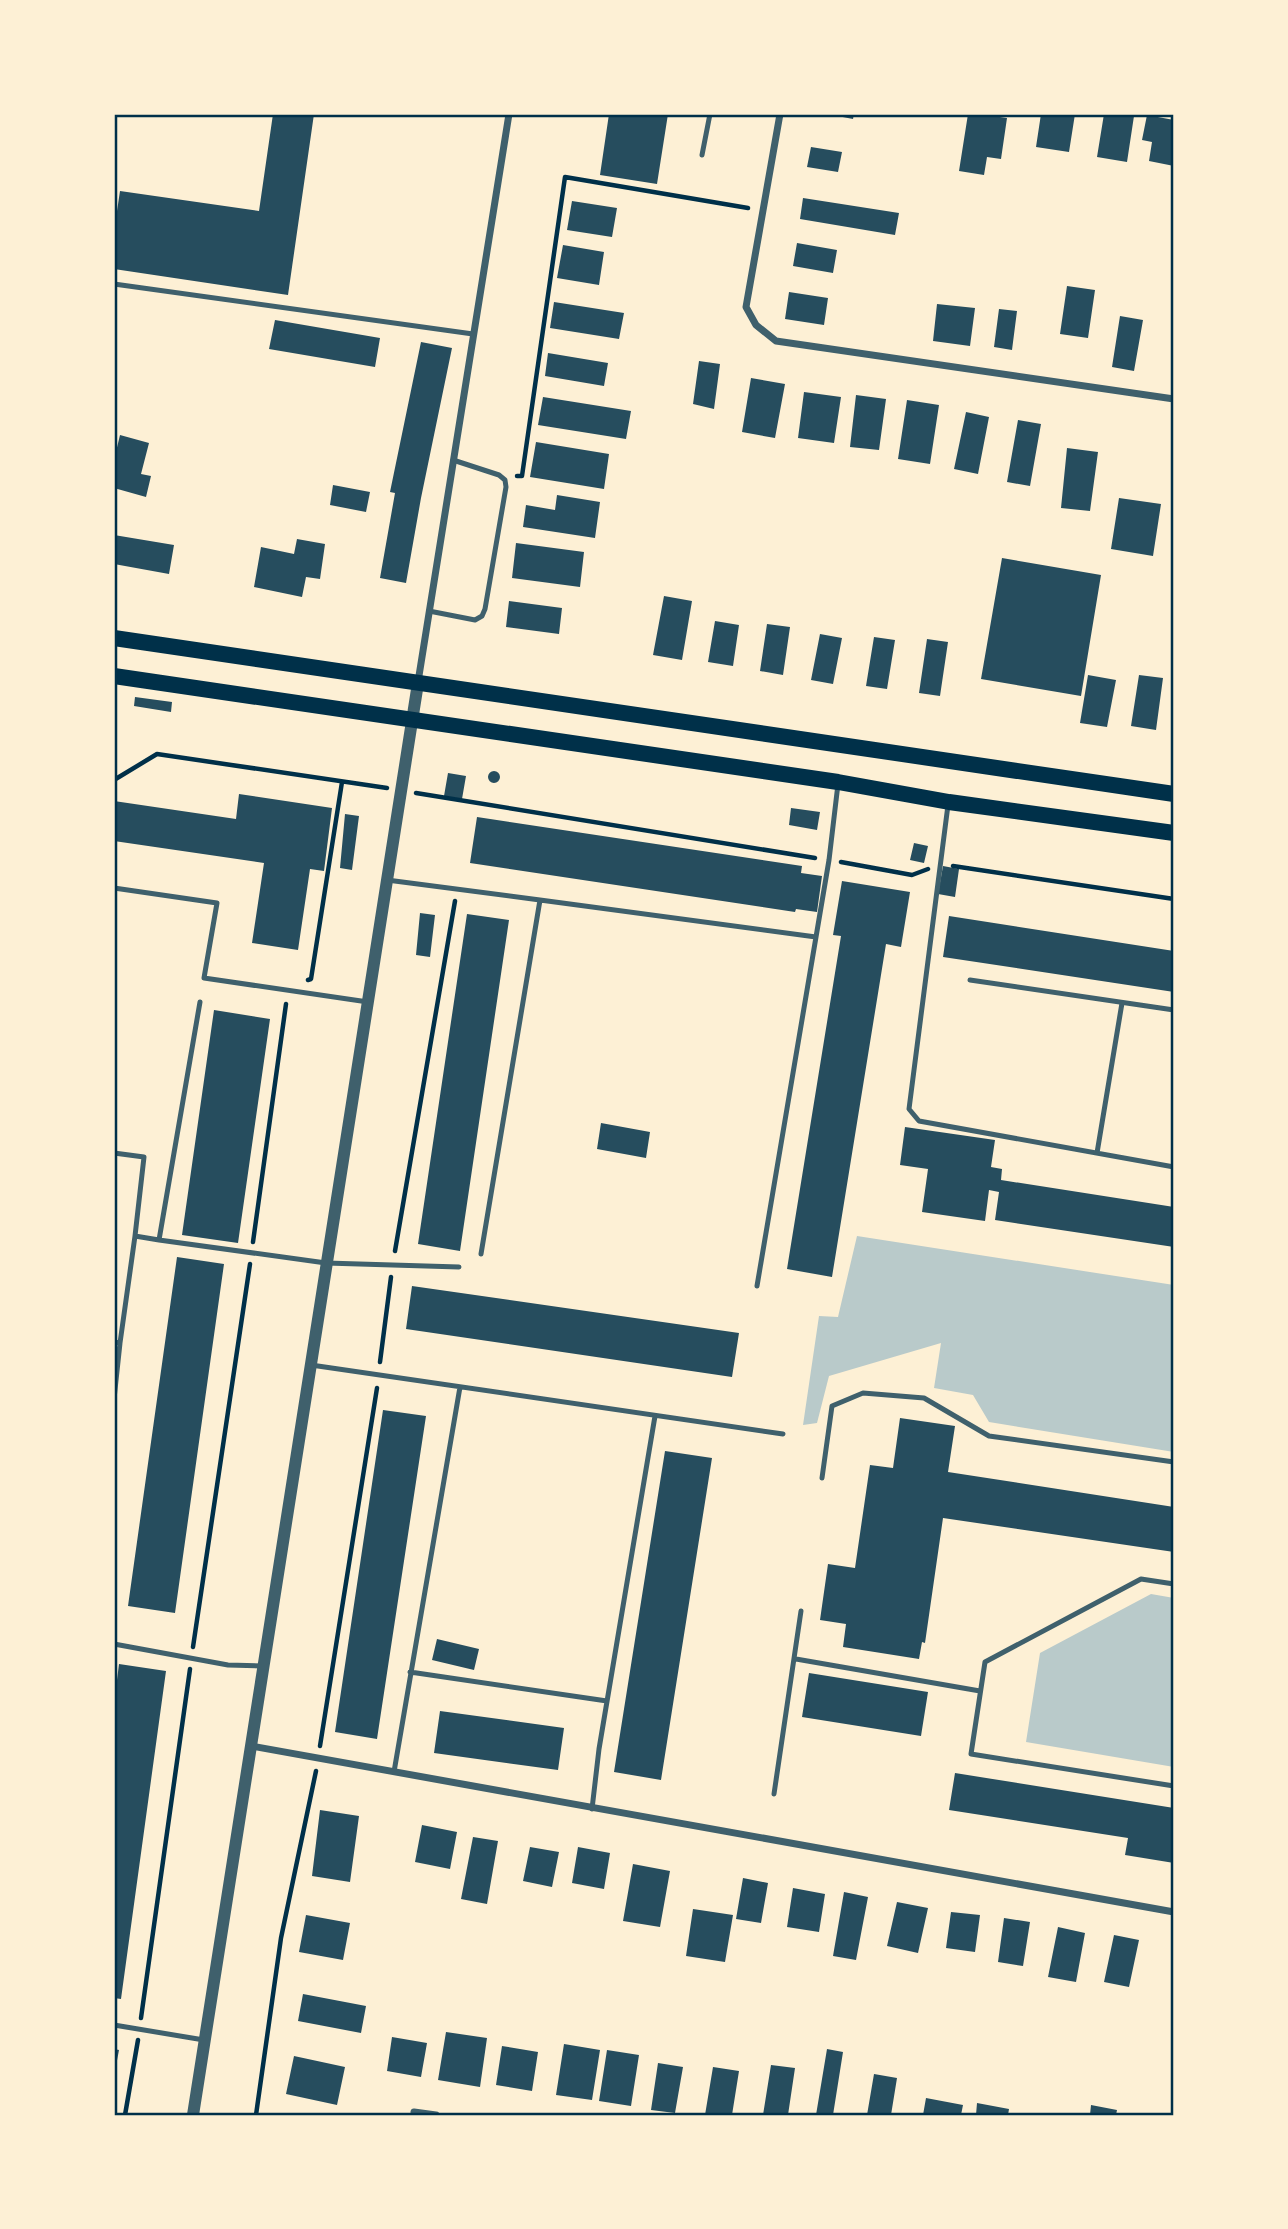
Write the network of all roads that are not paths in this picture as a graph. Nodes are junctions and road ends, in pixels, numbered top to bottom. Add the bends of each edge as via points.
1 (509, 114) edge
2 (710, 114) edge
3 (780, 114) edge
4 (702, 155) dead end
5 (114, 284) edge
6 (473, 334) junction
7 (1174, 399) edge
8 (453, 460) junction
9 (429, 611) junction
10 (114, 638) edge
11 (114, 676) edge
12 (418, 683) junction
13 (412, 720) junction
14 (838, 782) junction
15 (1174, 794) edge
16 (949, 802) junction
17 (1174, 833) edge
18 (387, 880) junction
19 (114, 888) edge
20 (540, 900) junction
21 (816, 937) junction
22 (970, 980) dead end
23 (201, 1002) dead end
24 (368, 1002) junction
25 (1122, 1003) junction
26 (1174, 1010) edge
27 (114, 1153) edge
28 (1097, 1153) junction
29 (1174, 1167) edge
30 (135, 1236) junction
31 (159, 1240) junction
32 (481, 1254) dead end
33 (326, 1264) junction
34 (459, 1267) dead end
35 (757, 1286) dead end
36 (117, 1342) edge
37 (310, 1365) junction
38 (460, 1387) junction
39 (114, 1399) edge
40 (655, 1416) junction
41 (783, 1434) dead end
42 (1174, 1462) edge
43 (822, 1478) dead end
44 (1174, 1584) edge
45 (801, 1611) dead end
46 (114, 1644) edge
47 (796, 1659) junction
48 (263, 1667) junction
49 (410, 1672) junction
50 (980, 1690) junction
51 (607, 1701) junction
52 (251, 1746) junction
53 (394, 1772) junction
54 (1174, 1786) edge
55 (774, 1794) dead end
56 (592, 1809) junction
57 (1174, 1912) edge
58 (114, 2025) edge
59 (204, 2040) junction
60 (414, 2112) dead end
61 (192, 2115) edge
62 (436, 2115) edge

1 - 6 street
2 - 4 lane
3 - 7 street via 746,307 756,325 776,341
5 - 6 lane
6 - 8 street
8 - 9 street
8 - 9 lane via 499,475 506,487 482,615 475,620
9 - 12 street
10 - 12 main road
11 - 13 main road
12 - 13 street
12 - 15 main road
13 - 14 main road
13 - 18 street
14 - 16 main road
14 - 21 lane
16 - 17 main road
16 - 28 lane via 909,1109 919,1121
18 - 20 lane
18 - 24 street
19 - 24 lane via 217,903 204,978
20 - 21 lane
20 - 32 lane
21 - 35 lane
22 - 25 lane
23 - 31 lane
24 - 33 street
25 - 26 lane
25 - 28 lane
27 - 30 lane via 144,1157
28 - 29 lane
30 - 31 lane
30 - 36 lane
31 - 33 lane
33 - 34 lane
33 - 37 street
36 - 39 lane
37 - 38 lane
37 - 48 street
38 - 40 lane
38 - 49 lane
40 - 41 lane
40 - 51 lane
42 - 43 lane via 989,1436 924,1398 863,1393 832,1406
44 - 50 lane via 1140,1579 985,1662
45 - 47 lane
46 - 48 lane
47 - 50 lane
47 - 55 lane
48 - 52 street
49 - 51 lane
49 - 53 lane
50 - 54 lane via 971,1754
51 - 56 lane
52 - 53 street
52 - 59 street
53 - 56 street
56 - 57 street
58 - 59 lane
59 - 61 street
60 - 62 street

